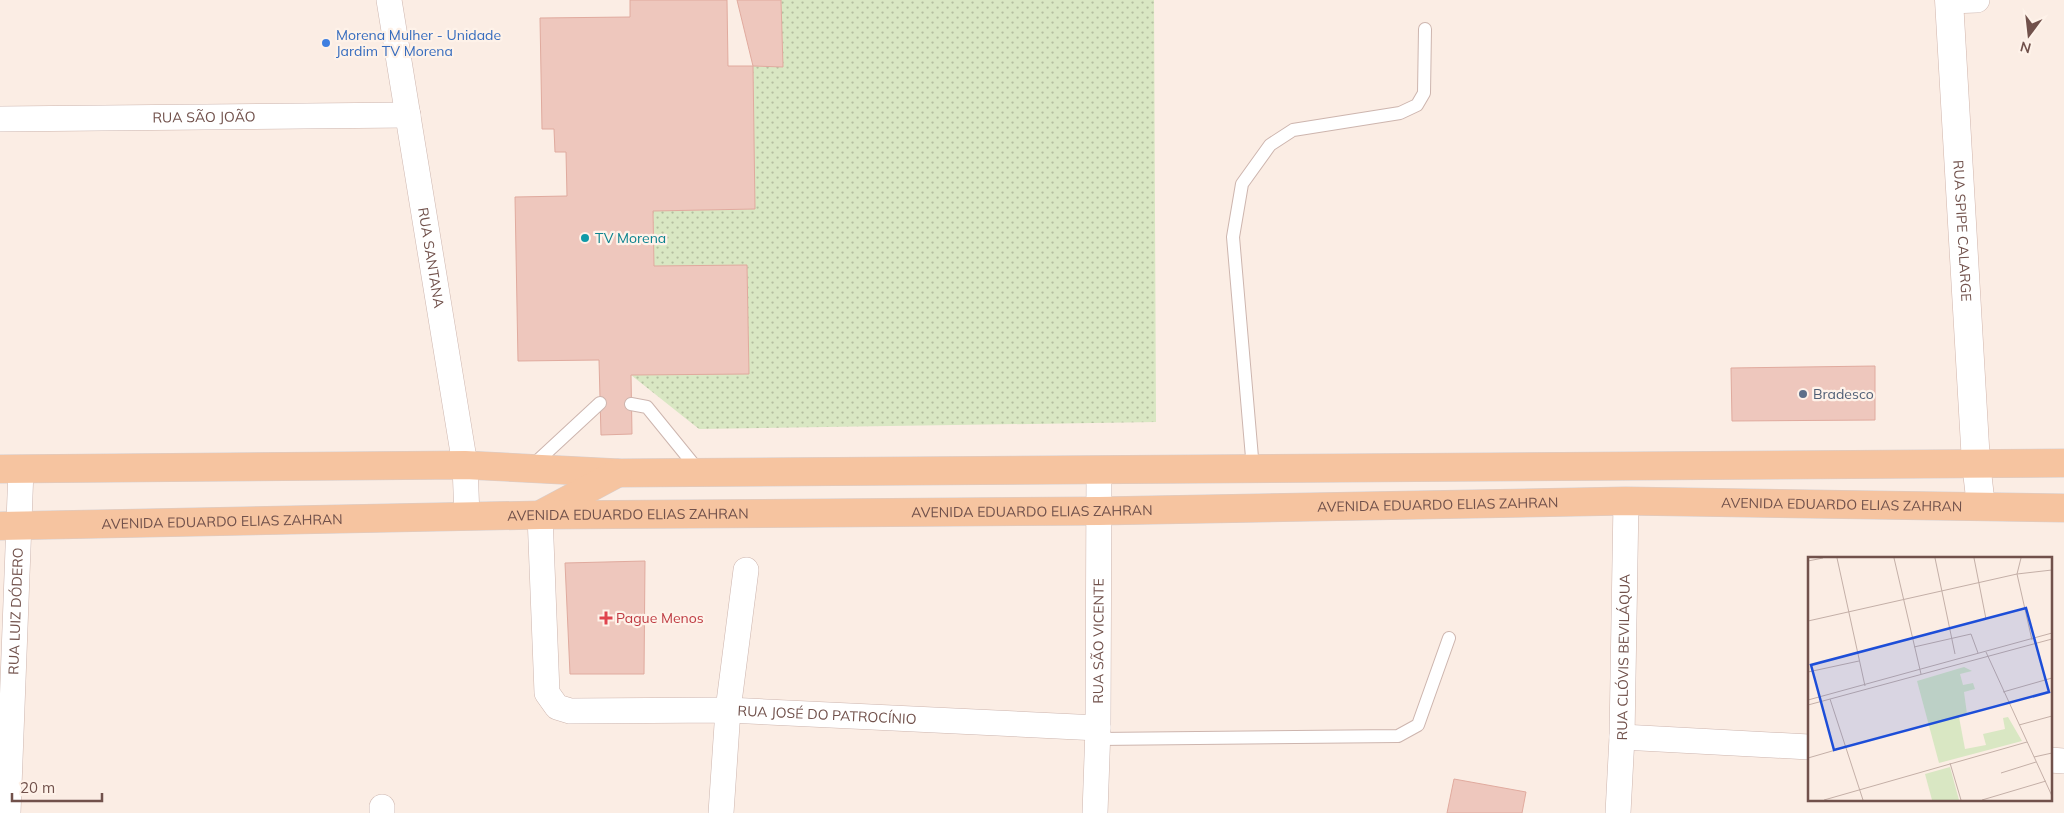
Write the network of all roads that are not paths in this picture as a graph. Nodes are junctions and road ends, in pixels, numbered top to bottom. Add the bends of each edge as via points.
1 (389, 0) edge
2 (1949, 0) edge
3 (1977, 0) edge
4 (1425, 29) dead end
5 (408, 115) junction
6 (0, 119) edge
7 (600, 403) dead end
8 (631, 404) dead end
9 (1976, 463) junction
10 (2064, 463) edge
11 (465, 465) junction
12 (529, 468) junction
13 (1099, 468) junction
14 (11, 469) edge
15 (1253, 469) junction
16 (699, 472) junction
17 (619, 473) junction
18 (1626, 501) junction
19 (1981, 506) junction
20 (2064, 508) edge
21 (1099, 511) junction
22 (540, 515) junction
23 (468, 517) junction
24 (9, 526) edge
25 (746, 570) dead end
26 (1449, 638) dead end
27 (728, 710) junction
28 (1098, 733) junction
29 (1622, 737) junction
30 (1808, 747) edge
31 (8, 813) edge
32 (721, 813) edge
33 (1095, 813) edge
34 (1618, 813) edge

1 - 5 street, RUA SANTANA
2 - 3 street
2 - 9 main road, RUA SPIPE CALARGE
4 - 15 lane via 1424,93 1417,105 1400,113 1293,130 1270,146 1242,184 1233,237
5 - 6 street, RUA SÃO JOÃO
5 - 11 street, RUA SANTANA
7 - 12 lane
8 - 16 lane via 647,407
9 - 10 main road
9 - 15 main road
9 - 19 main road, RUA SPIPE CALARGE
11 - 12 main road
11 - 14 main road
11 - 23 street, RUA SANTANA
12 - 17 main road
13 - 15 main road
13 - 16 main road
13 - 21 street, RUA SÃO VICENTE
14 - 24 street, RUA LUIZ DÓDERO
16 - 17 main road
17 - 22 main road
18 - 19 main road, AVENIDA EDUARDO ELIAS ZAHRAN
18 - 21 main road, AVENIDA EDUARDO ELIAS ZAHRAN
18 - 29 street, RUA CLÓVIS BEVILÁQUA
19 - 20 main road, AVENIDA EDUARDO ELIAS ZAHRAN
21 - 22 main road, AVENIDA EDUARDO ELIAS ZAHRAN
21 - 28 street, RUA SÃO VICENTE
22 - 23 main road, AVENIDA EDUARDO ELIAS ZAHRAN
22 - 27 street, RUA JOSÉ DO PATROCÍNIO via 547,693 557,707 570,711
23 - 24 main road, AVENIDA EDUARDO ELIAS ZAHRAN
24 - 31 street, RUA LUIZ DÓDERO
25 - 27 street
26 - 28 lane via 1418,725 1398,736
27 - 28 street, RUA JOSÉ DO PATROCÍNIO
27 - 32 street
28 - 33 street, RUA SÃO VICENTE
29 - 30 street
29 - 34 street, RUA CLÓVIS BEVILÁQUA

